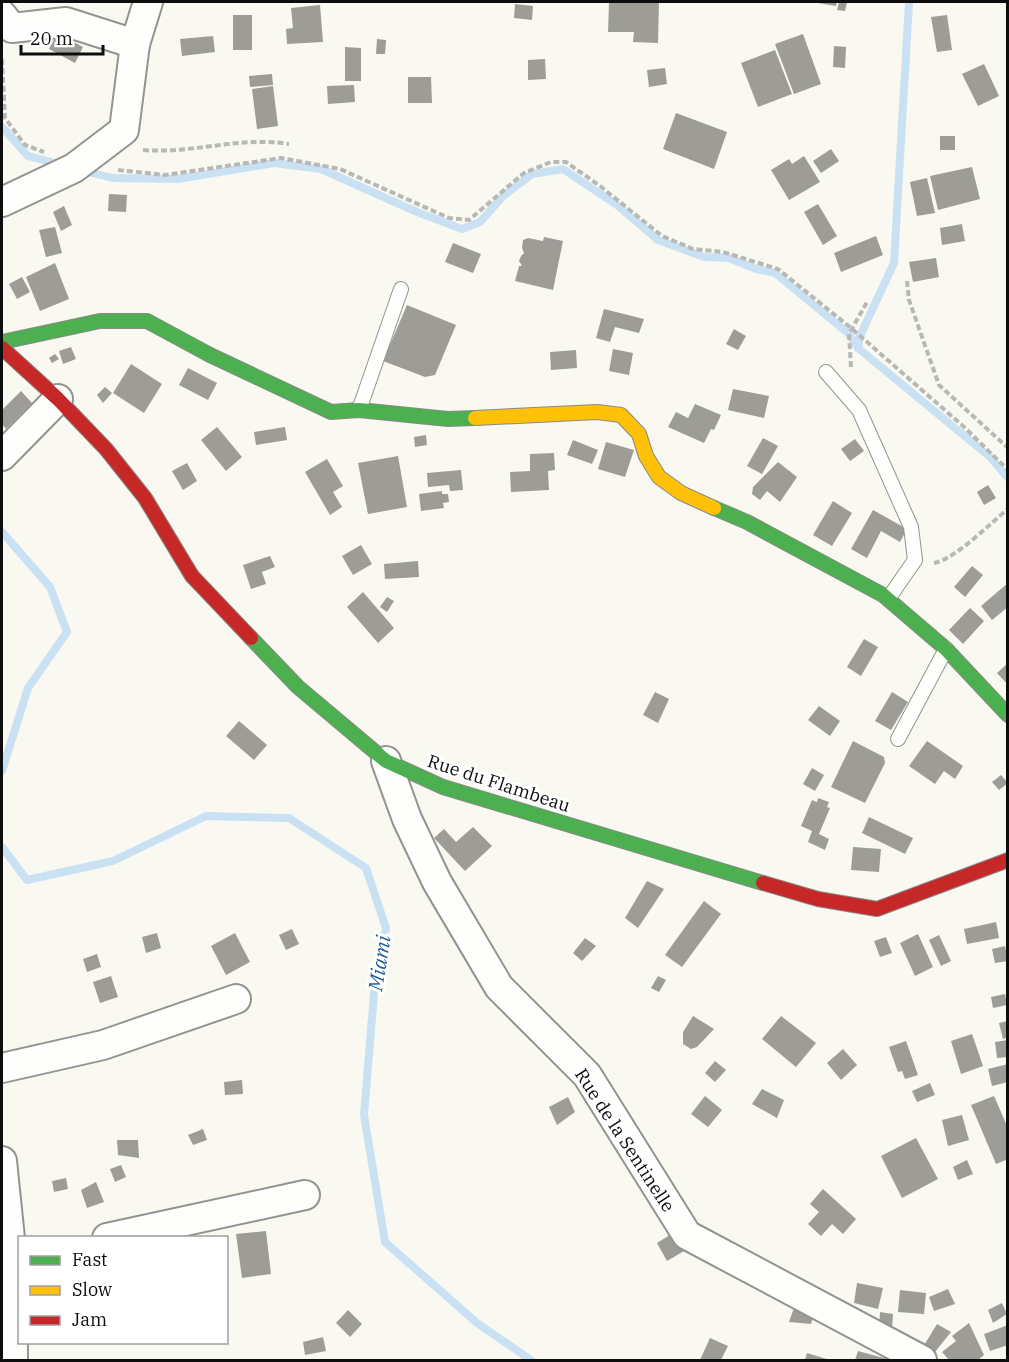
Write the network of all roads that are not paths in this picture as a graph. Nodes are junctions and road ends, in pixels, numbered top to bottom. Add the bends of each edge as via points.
1 (148, 2) edge
2 (2, 15) edge
3 (135, 44) junction
4 (2, 202) edge
5 (401, 289) dead end
6 (2, 342) edge
7 (2, 348) edge
8 (826, 372) dead end
9 (58, 399) junction
10 (359, 410) junction
11 (2, 456) edge
12 (888, 599) junction
13 (946, 649) junction
14 (1008, 715) edge
15 (898, 739) dead end
16 (386, 761) junction
17 (1008, 860) edge
18 (236, 999) dead end
19 (2, 1068) edge
20 (2, 1161) edge
21 (305, 1195) dead end
22 (116, 1236) edge
23 (16, 1257) edge
24 (13, 1360) edge
25 (922, 1360) edge

1 - 3 street
2 - 3 street via 12,28 66,22
3 - 4 street via 124,130 81,163
5 - 10 lane
6 - 10 street via 100,321 147,321 331,412
7 - 9 street, Rue du Flambeau
8 - 12 lane via 859,411 911,527 915,560
9 - 11 street
9 - 16 street, Rue du Flambeau via 106,449 145,498 192,576 298,687
10 - 12 street via 448,419 597,411 621,415 639,434 645,456 659,477 681,493 747,522
12 - 13 street
13 - 14 street
13 - 15 lane
16 - 17 street, Rue du Flambeau via 443,787 818,899 877,909
16 - 25 street, Rue de la Sentinelle via 437,882 499,987 587,1075 687,1235
18 - 19 street via 103,1045
20 - 23 street
21 - 22 street
23 - 24 street

